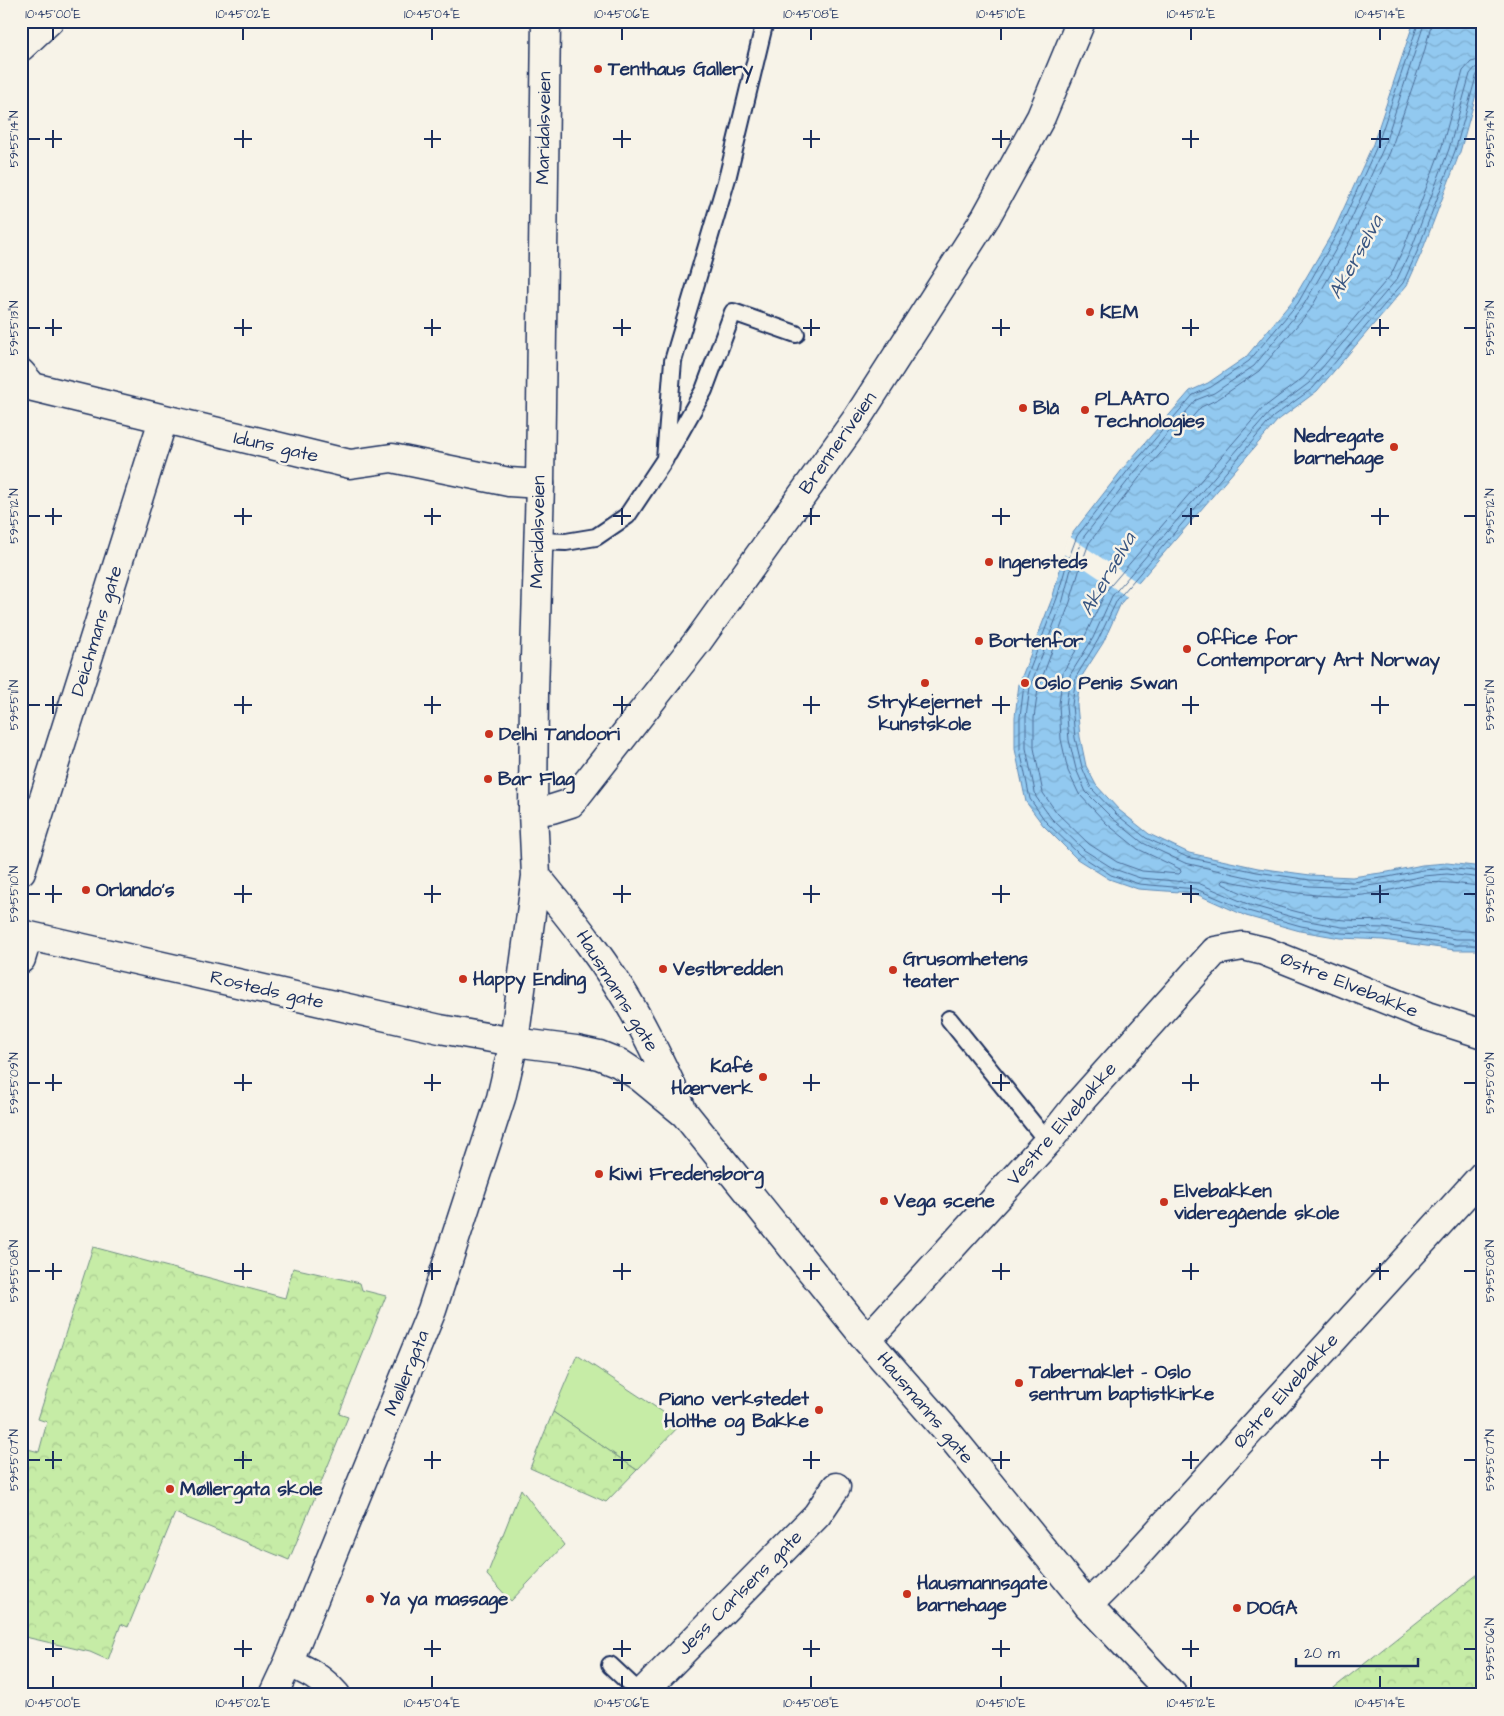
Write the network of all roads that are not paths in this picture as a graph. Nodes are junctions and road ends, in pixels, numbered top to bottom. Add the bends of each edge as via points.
1 (49, 21) edge
2 (546, 21) edge
3 (765, 21) edge
4 (1081, 21) edge
5 (21, 47) edge
6 (796, 334) dead end
7 (21, 373) edge
8 (163, 420) junction
9 (665, 458) junction
10 (540, 484) junction
11 (538, 541) junction
12 (533, 812) junction
13 (21, 871) edge
14 (536, 876) junction
15 (24, 943) edge
16 (1215, 951) joint
17 (949, 1019) dead end
18 (1483, 1034) edge
19 (514, 1042) junction
20 (684, 1114) junction
21 (1050, 1139) junction
22 (1483, 1175) edge
23 (867, 1340) junction
24 (836, 1487) dead end
25 (1088, 1605) junction
26 (288, 1663) junction
27 (610, 1665) dead end
28 (640, 1694) edge
29 (274, 1695) edge
30 (336, 1695) edge
31 (1173, 1695) edge

1 - 5 street
2 - 10 street, Maridalsveien
3 - 9 lane via 728,174 673,361
4 - 12 street, Brenneriveien via 1041,118 986,217 856,420 698,641 570,803
6 - 9 lane via 733,312 704,390
7 - 8 street, Iduns gate via 33,387
8 - 10 street, Iduns gate via 350,464 392,458 510,482
8 - 13 street, Deichmans gate
9 - 11 lane via 627,516 604,532 596,537 566,542
10 - 11 street, Maridalsveien
11 - 12 street, Maridalsveien
12 - 14 street, Maridalsveien
14 - 19 street, Maridalsveien
14 - 20 street, Hausmanns gate via 610,972 637,1016
15 - 19 street, Rosteds gate
16 - 18 street, Østre Elvebakke via 1243,946 1264,951 1427,1016
16 - 21 street, Vestre Elvebakke
17 - 21 lane via 1039,1131
19 - 20 street, Hausmanns gate via 576,1050 619,1063
19 - 26 street, Møllergata via 501,1098 432,1310
20 - 23 street, Hausmanns gate
21 - 23 street, Vestre Elvebakke
22 - 25 street, Østre Elvebakke
23 - 25 street, Hausmanns gate
24 - 28 street, Jess Carlsens gate via 816,1515
25 - 31 street, Hausmanns gate
26 - 29 street, Møllergata
26 - 30 street via 306,1669 325,1682
27 - 28 lane

